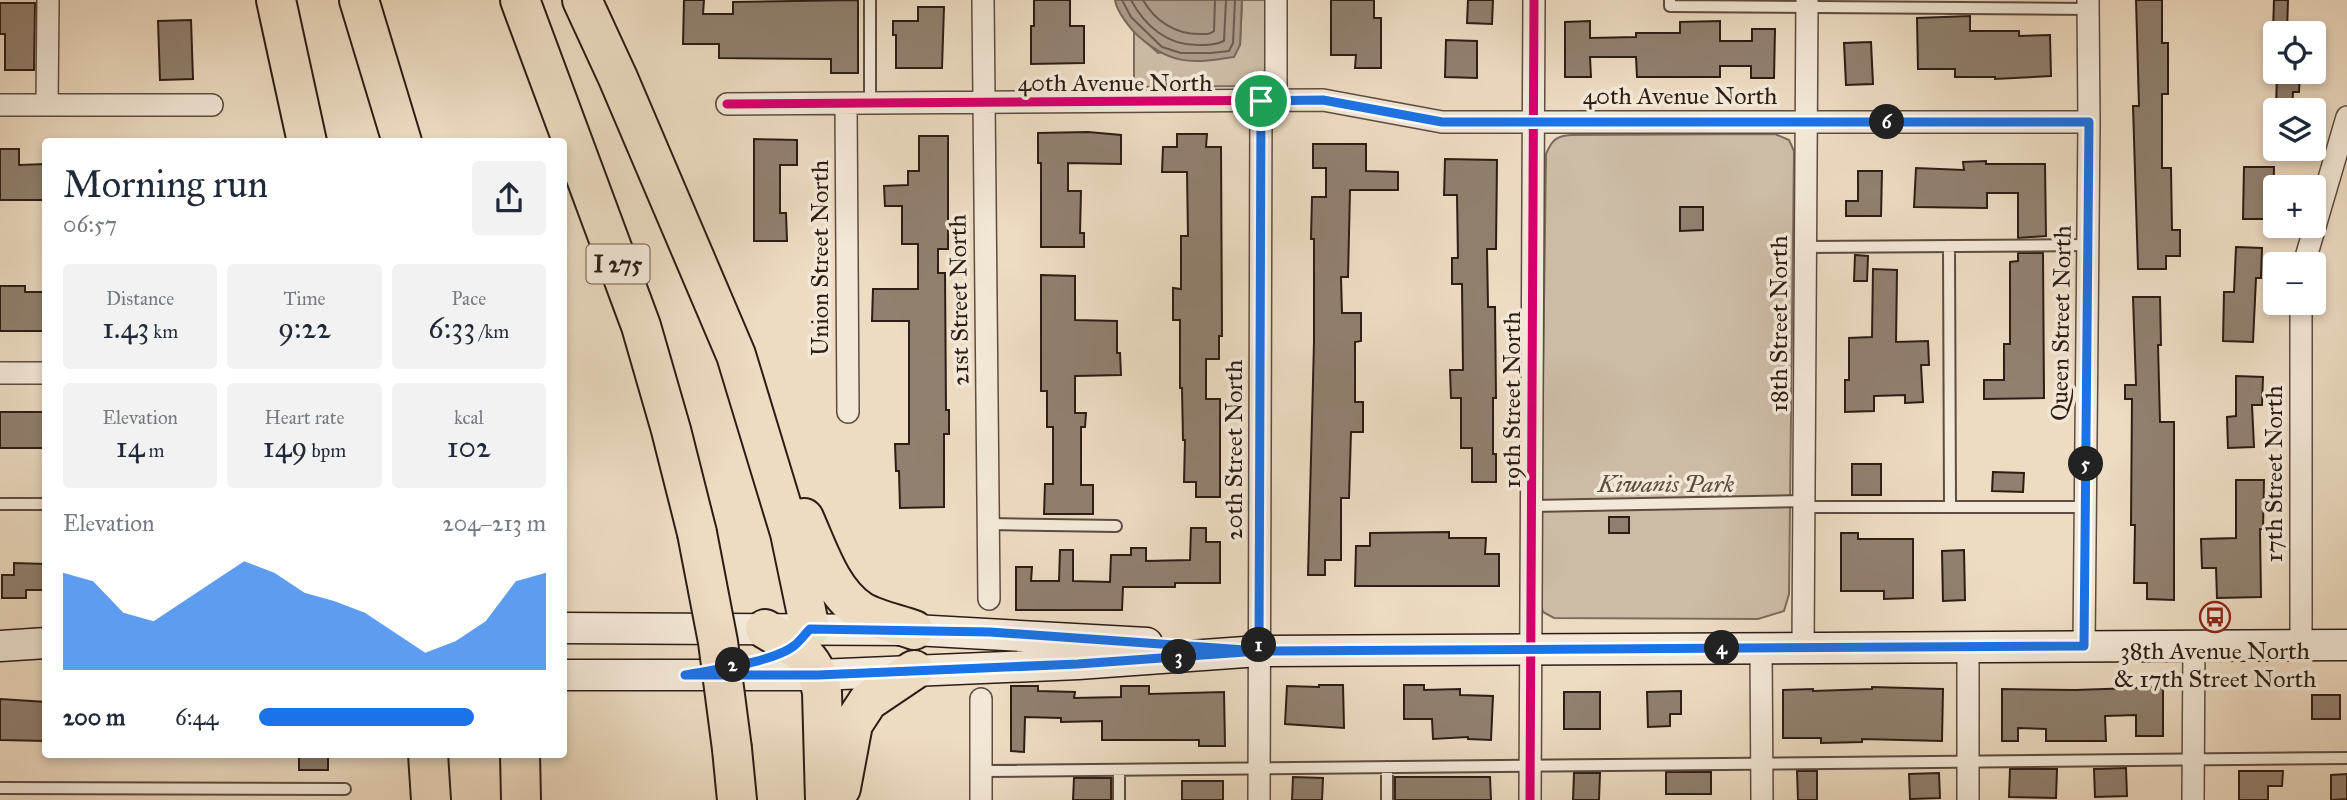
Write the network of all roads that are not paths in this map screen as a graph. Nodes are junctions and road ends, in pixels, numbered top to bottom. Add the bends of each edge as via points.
1 (48, 0) edge
2 (276, 0) edge
3 (359, 0) edge
4 (520, 0) edge
5 (582, 0) edge
6 (870, 0) edge
7 (983, 0) edge
8 (1276, 0) edge
9 (1534, 0) edge
10 (1671, 0) edge
11 (1807, 3) edge
12 (1955, 4) edge
13 (2088, 4) edge
14 (1269, 101) junction
15 (870, 103) junction
16 (983, 103) junction
17 (727, 104) dead end
18 (846, 104) junction
19 (0, 105) edge
20 (47, 105) junction
21 (212, 105) dead end
22 (2347, 117) edge
23 (1533, 122) junction
24 (1807, 122) junction
25 (2089, 122) junction
26 (306, 138) edge
27 (401, 138) edge
28 (2088, 245) junction
29 (1949, 246) junction
30 (1806, 247) junction
31 (2308, 252) edge
32 (2301, 315) edge
33 (0, 373) edge
34 (42, 373) edge
35 (754, 409) junction
36 (848, 412) dead end
37 (0, 504) edge
38 (42, 504) edge
39 (1804, 504) junction
40 (1531, 506) junction
41 (1950, 507) junction
42 (2085, 507) junction
43 (988, 524) junction
44 (1116, 526) dead end
45 (989, 599) dead end
46 (567, 628) edge
47 (914, 630) junction
48 (789, 635) junction
49 (42, 643) edge
50 (2301, 645) junction
51 (2347, 645) edge
52 (0, 646) edge
53 (2084, 646) junction
54 (2194, 646) junction
55 (1968, 647) junction
56 (1762, 648) junction
57 (1803, 648) junction
58 (1530, 649) junction
59 (1259, 651) junction
60 (0, 661) edge
61 (42, 664) edge
62 (914, 670) junction
63 (685, 675) junction
64 (818, 675) junction
65 (567, 676) edge
66 (981, 699) dead end
67 (520, 758) edge
68 (2193, 758) junction
69 (2347, 758) edge
70 (1968, 760) junction
71 (1762, 762) junction
72 (1530, 765) junction
73 (1387, 767) junction
74 (1259, 768) junction
75 (1119, 770) junction
76 (981, 771) junction
77 (0, 788) edge
78 (345, 789) dead end
79 (521, 800) edge
80 (737, 800) edge
81 (825, 800) edge
82 (839, 800) edge
83 (981, 800) edge
84 (1119, 800) edge
85 (1259, 800) edge
86 (1387, 800) edge
87 (1530, 800) edge
88 (1762, 800) edge
89 (1968, 800) edge
90 (2193, 800) edge

1 - 20 street
2 - 26 highway
3 - 27 highway
4 - 80 highway, I 275, bridge via 641,326 671,430 718,642
5 - 35 highway via 736,355
6 - 15 lane
7 - 16 street, 21st Street North
8 - 14 street, 20th Street North
9 - 23 street, 19th Street North
10 - 11 lane via 1670,6
11 - 12 lane
11 - 24 street, 18th Street North
12 - 13 lane
13 - 25 street, Queen Street North
14 - 16 street, 40th Avenue North
14 - 23 street, 40th Avenue North via 1323,100 1442,122
14 - 59 street, 20th Street North
15 - 16 street, 40th Avenue North
15 - 18 street, 40th Avenue North
16 - 43 street, 21st Street North
17 - 18 street, 40th Avenue North
18 - 36 street, Union Street North
19 - 20 street
20 - 21 street
22 - 31 street
23 - 24 street, 40th Avenue North
23 - 40 street, 19th Street North
24 - 25 street, 40th Avenue North
24 - 30 street, 18th Street North
25 - 28 street, Queen Street North
28 - 29 lane
28 - 42 street, Queen Street North
29 - 30 lane
29 - 41 lane
30 - 39 street, 18th Street North
32 - 50 street, 17th Street North
33 - 34 street
35 - 47 highway via 825,565 842,592 862,611
35 - 48 highway via 790,533
37 - 38 lane
39 - 40 lane
39 - 41 lane
39 - 57 street, 18th Street North
40 - 58 street, 19th Street North
41 - 42 lane
42 - 53 street, Queen Street North
43 - 44 lane
43 - 45 street, 21st Street North
46 - 48 main road
47 - 48 main road
47 - 59 main road
48 - 63 main road via 747,663
48 - 64 highway
49 - 52 main road
50 - 51 main road
50 - 54 main road
53 - 54 main road
53 - 55 main road
54 - 68 street
55 - 57 main road
55 - 70 street
56 - 57 main road
56 - 58 main road
56 - 71 street
58 - 59 main road
58 - 72 street, 19th Street North
59 - 62 main road
59 - 74 street, 20th Street North
60 - 61 main road
62 - 64 main road
62 - 82 highway via 868,701 853,724
63 - 64 main road
63 - 65 main road
64 - 81 highway
66 - 76 street
67 - 79 highway
68 - 69 lane
68 - 70 lane
68 - 90 street
70 - 71 lane
70 - 89 street
71 - 72 lane
71 - 88 street
72 - 73 lane
72 - 87 street, 19th Street North
73 - 74 lane
73 - 86 lane
74 - 75 lane
74 - 85 street, 20th Street North
75 - 76 lane
75 - 84 lane
76 - 83 street
77 - 78 lane

